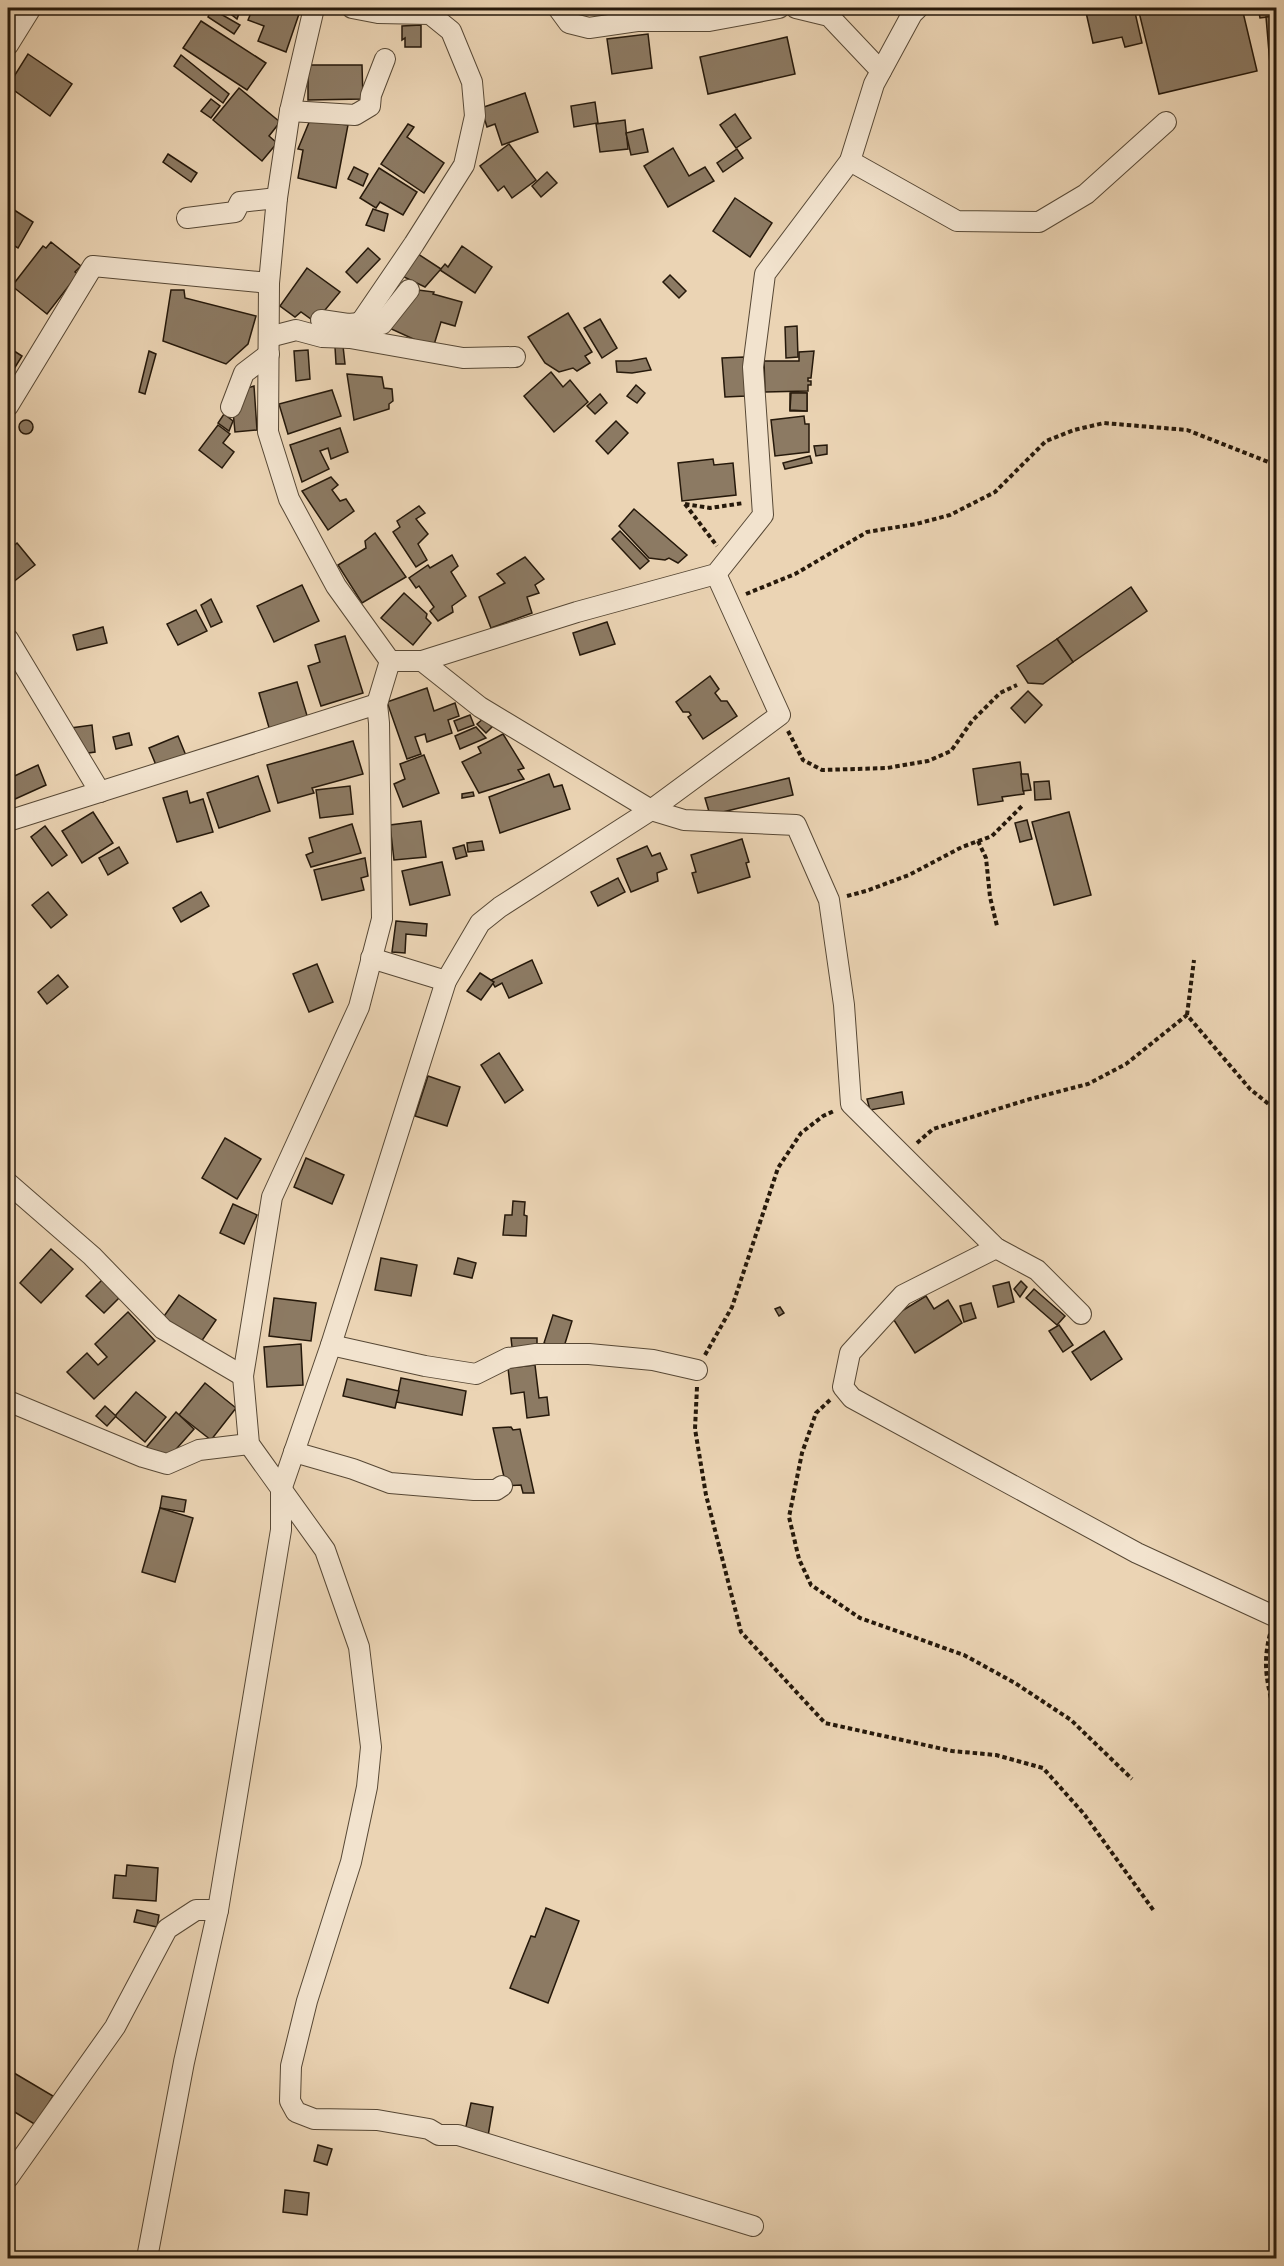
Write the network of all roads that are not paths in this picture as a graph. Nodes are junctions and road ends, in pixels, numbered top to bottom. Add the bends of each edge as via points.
1 (31, 8) edge
2 (314, 8) edge
3 (352, 8) edge
4 (558, 8) edge
5 (779, 8) edge
6 (796, 8) edge
7 (918, 8) edge
8 (8, 45) edge
9 (385, 59) dead end
10 (881, 71) junction
11 (290, 111) junction
12 (1166, 122) dead end
13 (850, 161) junction
14 (276, 198) junction
15 (187, 218) dead end
16 (269, 283) junction
17 (409, 290) dead end
18 (321, 320) dead end
19 (357, 327) junction
20 (269, 345) junction
21 (514, 357) dead end
22 (8, 406) edge
23 (231, 407) dead end
24 (721, 568) junction
25 (8, 639) edge
26 (390, 661) junction
27 (422, 661) junction
28 (377, 704) junction
29 (100, 792) junction
30 (651, 810) junction
31 (8, 821) edge
32 (371, 958) junction
33 (446, 981) junction
34 (8, 1183) edge
35 (996, 1248) junction
36 (1081, 1314) dead end
37 (331, 1345) junction
38 (697, 1370) road end
39 (243, 1376) junction
40 (8, 1401) edge
41 (249, 1444) junction
42 (294, 1452) junction
43 (502, 1486) dead end
44 (281, 1490) junction
45 (1276, 1616) edge
46 (218, 1910) junction
47 (8, 2178) edge
48 (753, 2226) dead end
49 (147, 2259) edge

1 - 8 street
2 - 11 street
3 - 19 street via 430,14 451,31 472,82 475,116 464,165
4 - 5 street via 569,23 589,28 637,21 709,21
6 - 10 street via 829,16
7 - 10 street
9 - 11 street via 370,106 355,114
10 - 13 street
11 - 14 street
12 - 13 street via 1086,194 1039,222 957,221
13 - 24 street via 765,274 753,367 763,515
14 - 15 street via 240,202 235,212
14 - 16 street
16 - 20 street
16 - 22 street via 93,266
17 - 19 street via 382,324
18 - 19 street
19 - 20 street via 322,337 296,330
19 - 21 street via 463,358
20 - 23 street via 244,373
20 - 26 street via 268,432 289,499 336,586
24 - 27 street
24 - 30 street via 728,600 780,715
25 - 29 street
26 - 27 street
26 - 28 street
27 - 30 street via 480,706
28 - 29 street
28 - 32 street via 382,919
29 - 31 street
30 - 33 street via 480,922
30 - 35 street via 684,820 796,825 829,900 844,1005 851,1104
32 - 33 street
32 - 39 street via 359,1007 272,1197
33 - 37 street
34 - 39 street via 92,1256 163,1329
35 - 36 street via 1037,1270
35 - 45 street via 903,1295 850,1353 843,1387 852,1398 1137,1553
37 - 38 street via 476,1374 508,1358 536,1354 653,1360
37 - 42 street
39 - 41 street
40 - 41 street via 167,1464 199,1450
41 - 44 street
42 - 43 street via 390,1483 474,1490 496,1490
42 - 44 street
44 - 46 street via 281,1530
44 - 48 street via 325,1550 359,1647 371,1747 351,1862 291,2066 290,2101 296,2112 314,2119 378,2121 429,2129 439,2135 458,2135
46 - 47 street via 196,1910 167,1929 115,2027
46 - 49 street via 184,2062

